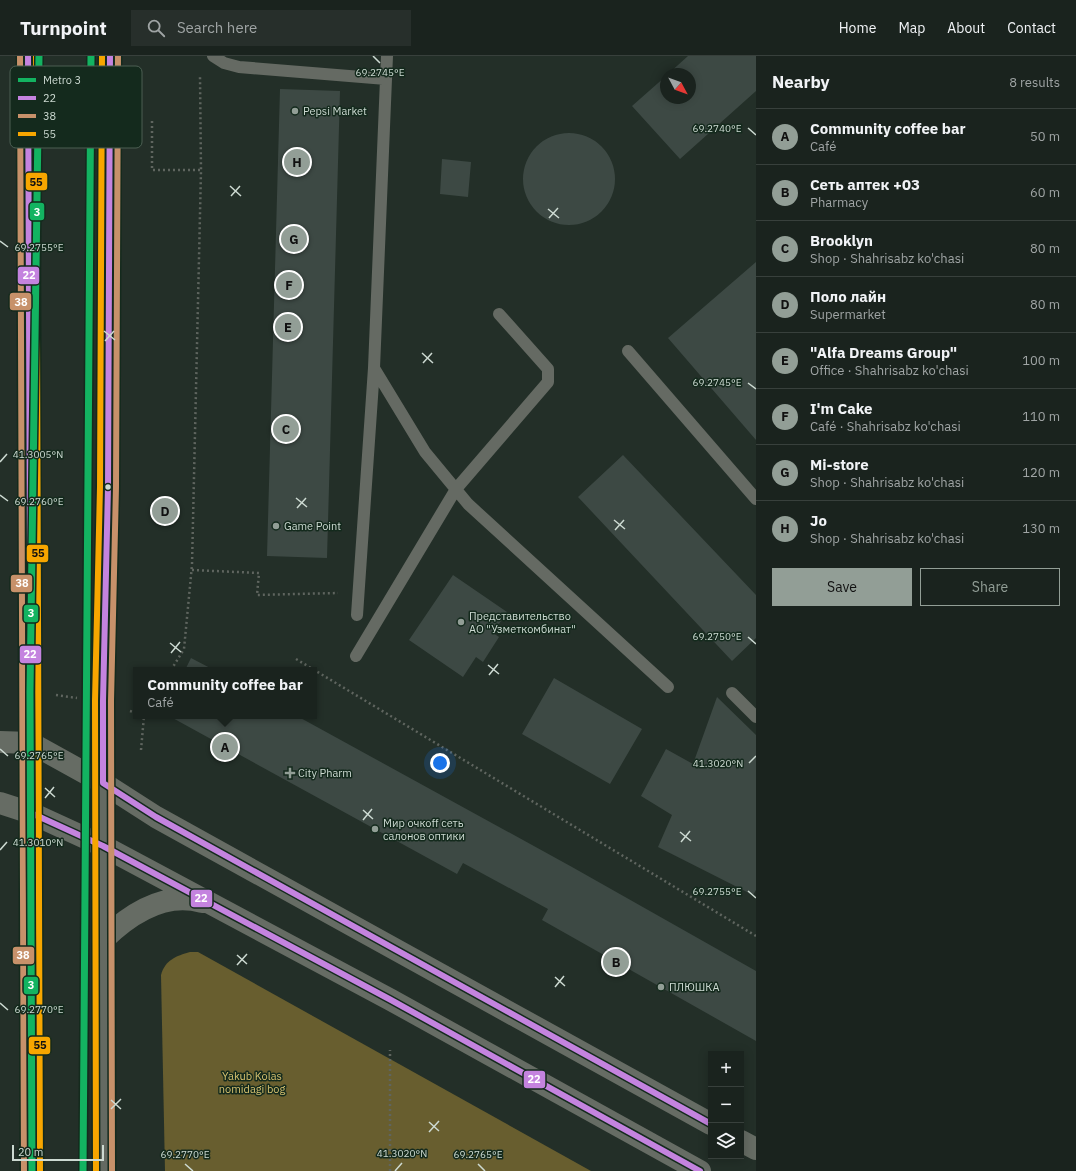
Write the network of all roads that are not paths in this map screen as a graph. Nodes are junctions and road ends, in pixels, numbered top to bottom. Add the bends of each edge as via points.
1 (28, 56) edge
2 (110, 56) edge
3 (213, 56) edge
4 (387, 56) edge
5 (28, 66) edge
6 (110, 66) edge
7 (386, 79) junction
8 (28, 148) edge
9 (110, 148) edge
10 (499, 314) dead end
11 (628, 351) dead end
12 (374, 368) junction
13 (456, 489) junction
14 (756, 499) edge
15 (357, 615) dead end
16 (356, 656) dead end
17 (668, 687) dead end
18 (732, 693) dead end
19 (756, 717) edge
20 (0, 742) edge
21 (30, 742) junction
22 (103, 783) junction
23 (0, 803) edge
24 (31, 813) junction
25 (103, 846) junction
26 (214, 905) junction
27 (104, 939) junction
28 (709, 1123) edge
29 (744, 1143) edge
30 (756, 1149) edge
31 (32, 1171) edge
32 (104, 1171) edge
33 (700, 1171) edge

1 - 5 main road
2 - 6 main road
3 - 7 lane via 224,63 239,67
4 - 7 lane
7 - 12 lane
8 - 21 main road
9 - 22 main road
10 - 13 lane via 548,370 548,382
11 - 14 lane
12 - 13 lane via 425,452
12 - 15 lane
13 - 16 lane
13 - 17 lane via 468,504
18 - 19 lane
20 - 21 main road
21 - 22 main road
21 - 24 main road
22 - 25 main road
22 - 28 main road via 156,817
23 - 24 main road
24 - 25 main road
24 - 31 main road
25 - 26 main road
25 - 27 main road
26 - 27 main road via 184,900 152,905 138,912
26 - 33 main road
27 - 32 main road
29 - 30 main road

